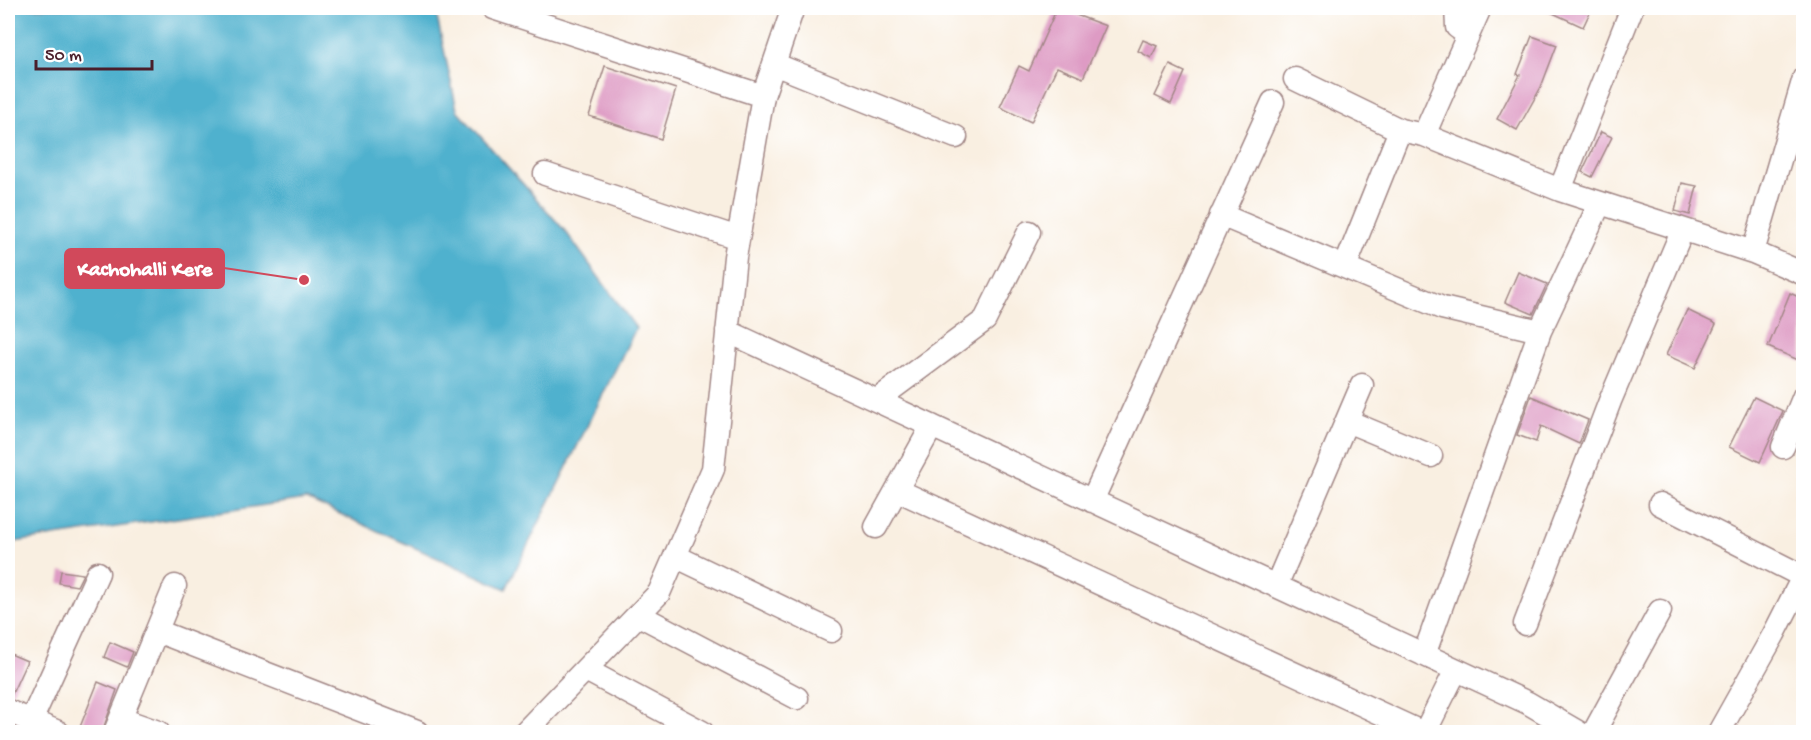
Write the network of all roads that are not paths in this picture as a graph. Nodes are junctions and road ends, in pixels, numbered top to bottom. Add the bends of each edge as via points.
1 (493, 8) edge
2 (793, 8) edge
3 (1456, 8) edge
4 (1480, 8) edge
5 (1632, 8) edge
6 (1468, 35) junction
7 (774, 64) junction
8 (1803, 78) edge
9 (1295, 79) dead end
10 (763, 96) junction
11 (1273, 102) dead end
12 (1400, 130) junction
13 (1424, 135) junction
14 (956, 137) dead end
15 (545, 174) dead end
16 (1560, 190) junction
17 (1600, 203) junction
18 (1221, 215) junction
19 (1682, 231) junction
20 (1029, 232) dead end
21 (738, 238) junction
22 (1753, 252) junction
23 (1345, 267) junction
24 (1803, 274) edge
25 (727, 331) junction
26 (1540, 331) junction
27 (1362, 386) dead end
28 (1803, 396) edge
29 (877, 400) junction
30 (1347, 421) junction
31 (932, 426) junction
32 (1783, 447) dead end
33 (1431, 456) dead end
34 (897, 490) junction
35 (1092, 501) junction
36 (1660, 504) dead end
37 (876, 527) dead end
38 (675, 556) junction
39 (98, 573) dead end
40 (1803, 577) edge
41 (175, 586) dead end
42 (1276, 586) junction
43 (1659, 611) dead end
44 (639, 615) junction
45 (1525, 624) dead end
46 (157, 631) junction
47 (831, 631) dead end
48 (1424, 655) junction
49 (586, 670) junction
50 (1456, 670) junction
51 (797, 698) dead end
52 (15, 717) edge
53 (118, 726) edge
54 (537, 730) edge
55 (58, 732) edge
56 (158, 732) edge
57 (417, 732) edge
58 (702, 732) edge
59 (1423, 732) edge
60 (1578, 732) edge
61 (1594, 732) edge
62 (1719, 732) edge

1 - 10 street
2 - 7 street
3 - 6 street via 1456,27
4 - 6 street
5 - 16 street
6 - 13 street
7 - 10 street
7 - 14 street
8 - 22 street
9 - 12 street
10 - 21 street
11 - 18 street
12 - 13 street
12 - 23 street
13 - 16 street
15 - 21 street
16 - 17 street
17 - 19 street
17 - 26 street
18 - 23 street
18 - 35 street
19 - 22 street
19 - 45 street via 1610,401
20 - 29 street via 985,320
21 - 25 street
22 - 24 street
23 - 26 street via 1442,308
25 - 29 street
25 - 38 street via 713,470
26 - 48 street
27 - 30 street
28 - 32 street
29 - 31 street
30 - 33 street
30 - 42 street
31 - 34 street
31 - 35 street
34 - 37 street
34 - 59 street
35 - 42 street
36 - 40 street
38 - 44 street via 659,593
38 - 47 street
39 - 52 street
40 - 62 street
41 - 46 street
42 - 48 street
43 - 61 street
44 - 49 street
44 - 51 street
46 - 53 street
46 - 57 street
48 - 50 street
49 - 54 street
49 - 58 street
50 - 59 street
50 - 60 street via 1528,703
52 - 55 street
53 - 56 street

